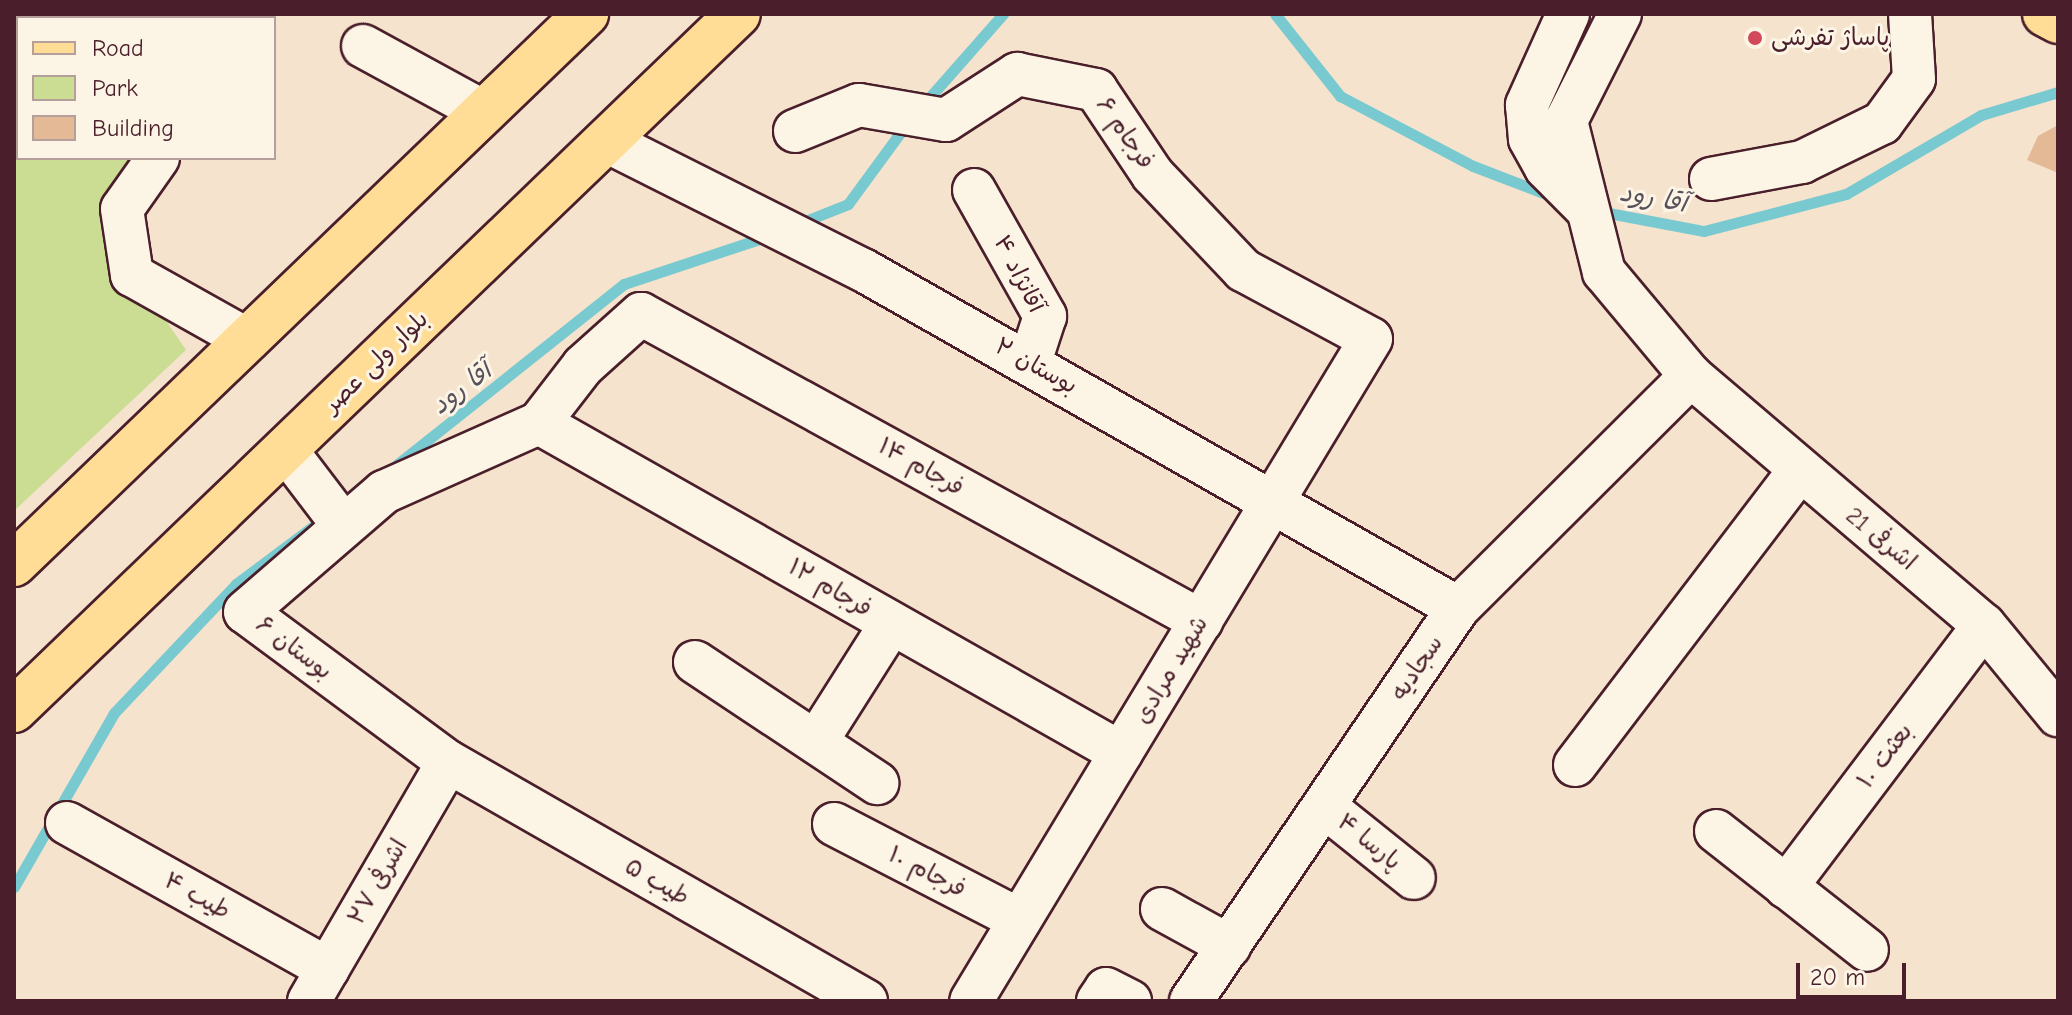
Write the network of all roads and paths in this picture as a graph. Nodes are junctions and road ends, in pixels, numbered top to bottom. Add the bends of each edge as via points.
1 (586, 14) edge
2 (738, 14) edge
3 (1568, 14) edge
4 (1620, 14) edge
5 (1910, 14) edge
6 (2045, 14) edge
7 (2058, 21) edge
8 (363, 46) dead end
9 (484, 112) junction
10 (795, 131) dead end
11 (606, 141) junction
12 (157, 160) edge
13 (1711, 179) dead end
14 (974, 190) dead end
15 (1584, 195) junction
16 (1371, 339) joint
17 (248, 340) junction
18 (1030, 362) junction
19 (1691, 376) junction
20 (539, 423) junction
21 (285, 449) junction
22 (1799, 471) junction
23 (1273, 501) junction
24 (335, 515) junction
25 (14, 564) edge
26 (1458, 608) junction
27 (1201, 621) junction
28 (891, 624) junction
29 (1984, 625) junction
30 (695, 662) dead end
31 (14, 710) edge
32 (2058, 715) edge
33 (816, 742) junction
34 (1121, 753) junction
35 (448, 762) junction
36 (1575, 765) dead end
37 (877, 783) dead end
38 (1324, 806) junction
39 (67, 823) dead end
40 (834, 824) dead end
41 (1716, 831) dead end
42 (1414, 878) dead end
43 (1786, 887) junction
44 (1162, 909) dead end
45 (1020, 920) junction
46 (1229, 946) junction
47 (1867, 950) dead end
48 (318, 985) edge
49 (866, 1001) edge
50 (971, 1001) edge
51 (1098, 1001) edge
52 (1130, 1001) edge
53 (1191, 1001) edge

1 - 9 main road
2 - 11 main road, بلوار ولی عصر
3 - 15 street via 1527,105 1530,139 1546,168
4 - 15 street via 1566,121
5 - 13 street via 1914,79 1882,123 1802,162
6 - 7 main road
8 - 9 street
9 - 17 main road
10 - 16 street, فرجام ۶ via 859,105 946,120 1017,74 1096,90 1153,175 1243,270
11 - 18 street, بوستان ۲ via 733,201
11 - 21 main road, بلوار ولی عصر
12 - 17 street via 122,209 132,275
14 - 18 street, آقانژاد ۴ via 1045,316
15 - 19 street, اشرفی 21 via 1604,272
16 - 23 street, شهید مرادی
17 - 25 main road
18 - 23 street, بوستان ۲
19 - 22 street, اشرفی 21
19 - 26 street, سجادیه
20 - 24 street
20 - 27 street, فرجام ۱۴ via 583,366 641,314
20 - 28 street, فرجام ۱۲
21 - 24 street
21 - 31 main road, بلوار ولی عصر
22 - 29 street, اشرفی 21
22 - 36 street
23 - 26 street, بوستان ۲
23 - 27 street, شهید مرادی
24 - 35 street, بوستان ۶ via 245,612
26 - 38 street, سجادیه
27 - 34 street, شهید مرادی
28 - 33 street
28 - 34 street, فرجام ۱۲
29 - 32 street, اشرفی 21
29 - 43 street, بعثت ۱۰
30 - 33 street
33 - 37 street
34 - 45 street, شهید مرادی
35 - 48 street, اشرفی ۲۷
35 - 49 street, طیب ۵
38 - 42 street, پارسا ۴
38 - 46 street, سجادیه
39 - 48 street, طیب ۴
40 - 45 street, فرجام ۱۰
41 - 43 street
43 - 47 street
44 - 46 street
45 - 50 street, شهید مرادی
46 - 53 street, سجادیه
51 - 52 street via 1106,989

